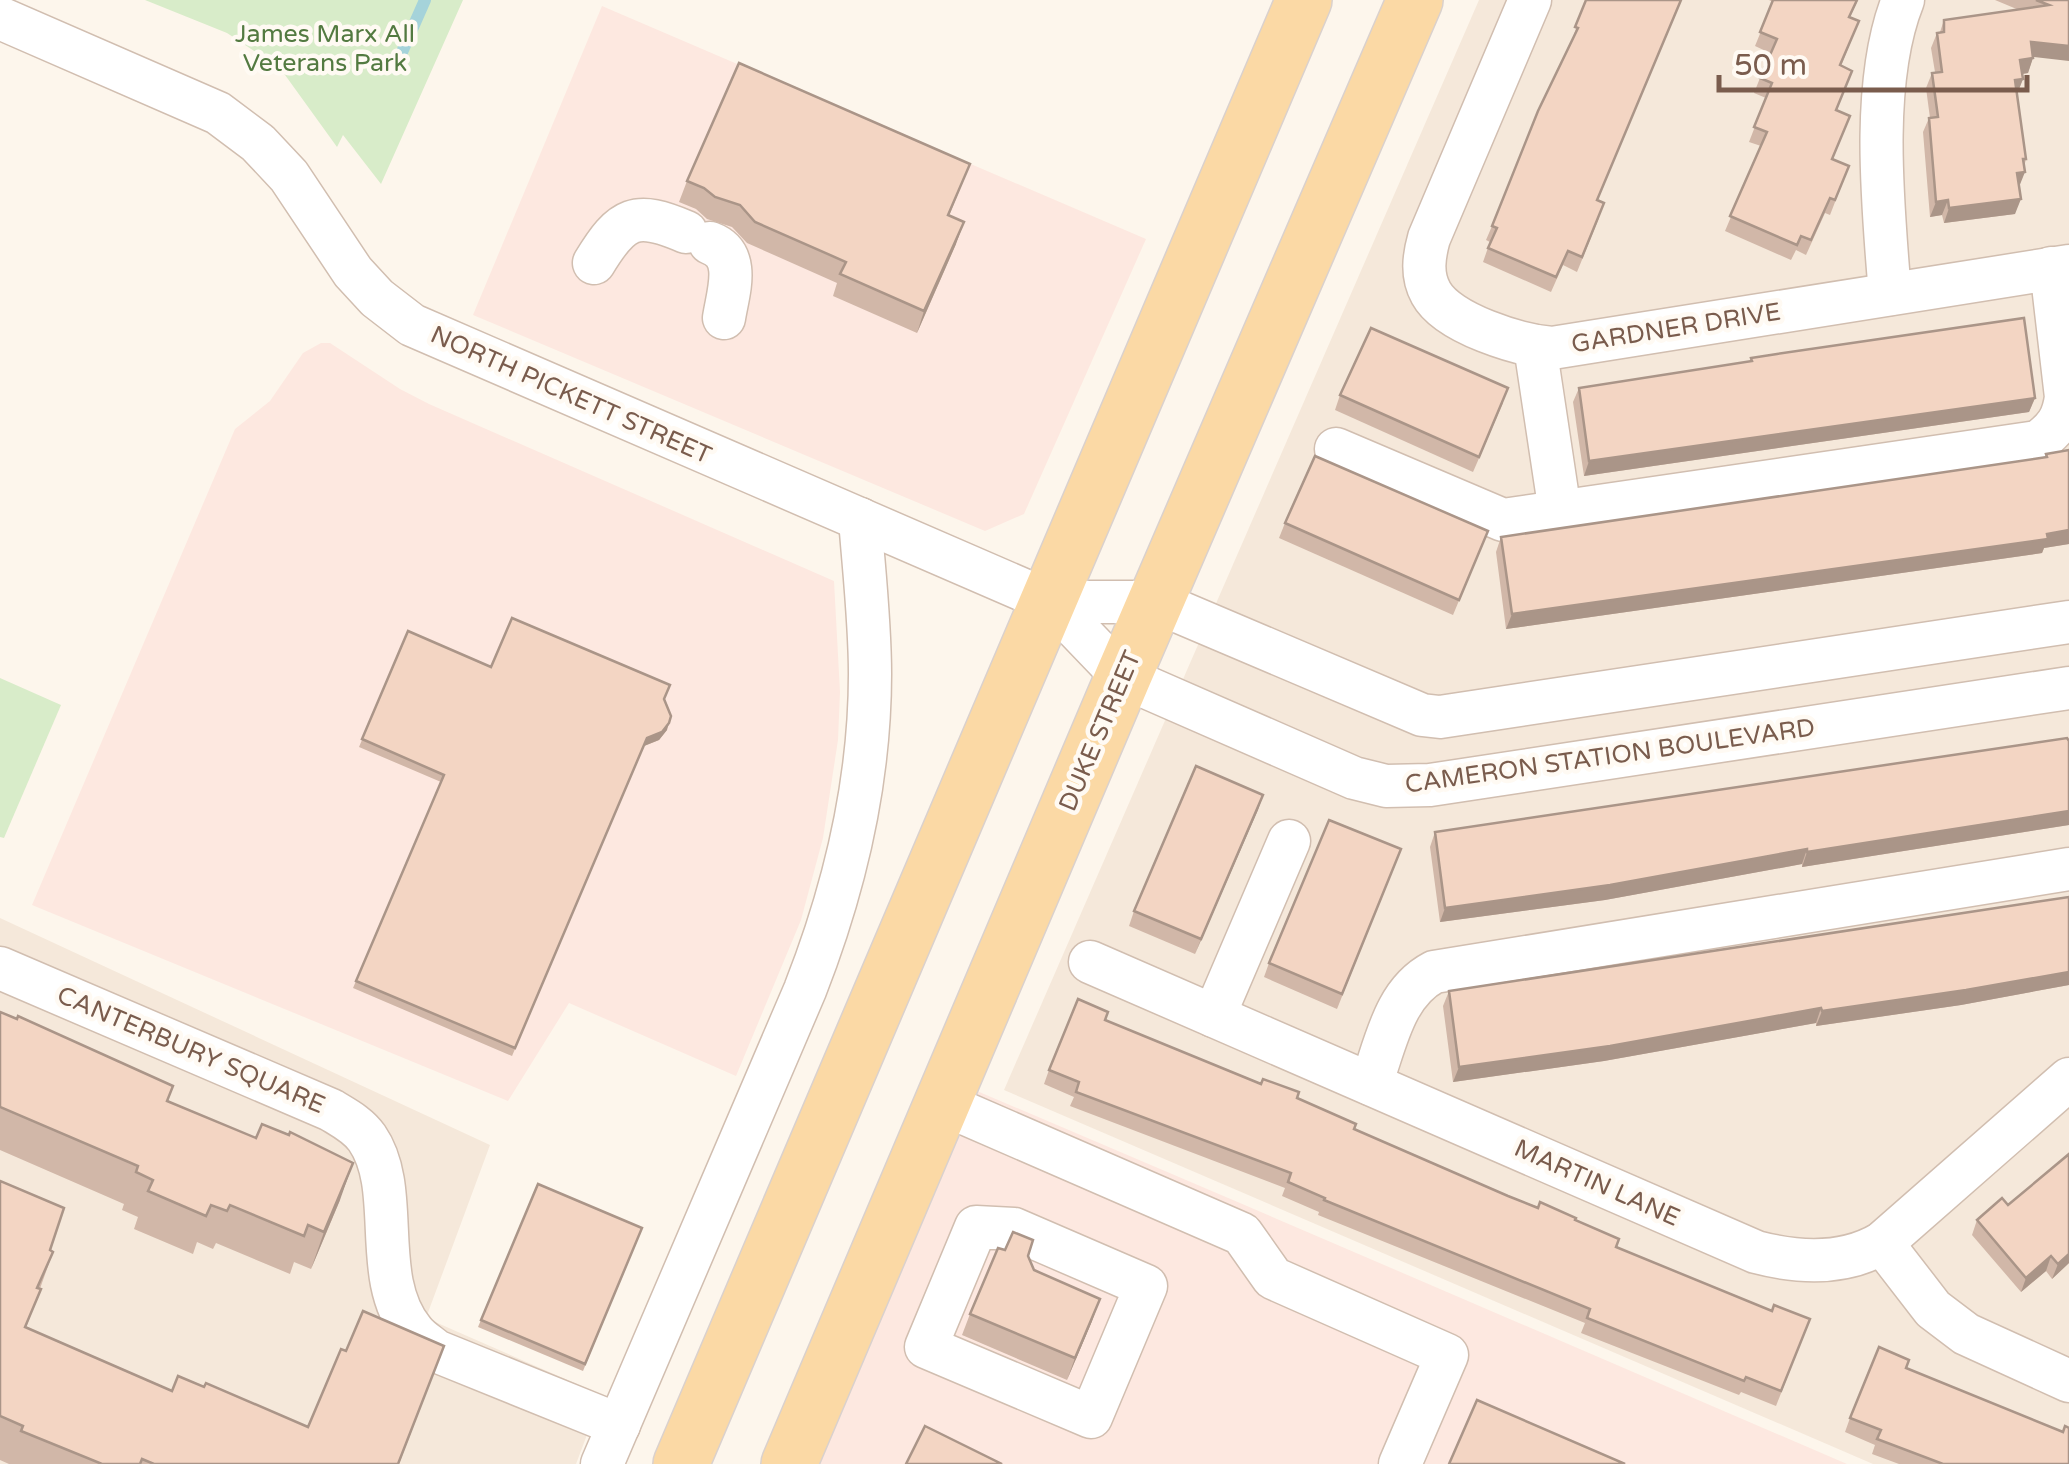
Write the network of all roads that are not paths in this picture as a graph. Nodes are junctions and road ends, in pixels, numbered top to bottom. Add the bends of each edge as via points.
1 (1304, 0) edge
2 (1415, 0) edge
3 (1530, 0) edge
4 (1903, 0) edge
5 (0, 18) edge
6 (594, 263) dead end
7 (2060, 267) edge
8 (1890, 294) junction
9 (724, 318) dead end
10 (1536, 346) junction
11 (1336, 449) dead end
12 (1560, 512) junction
13 (860, 520) junction
14 (1051, 602) junction
15 (1156, 602) junction
16 (2069, 622) edge
17 (1122, 677) junction
18 (2069, 688) edge
19 (1290, 841) dead end
20 (2069, 870) edge
21 (1090, 962) dead end
22 (0, 968) edge
23 (1214, 1016) junction
24 (2069, 1079) edge
25 (1371, 1084) junction
26 (941, 1103) junction
27 (1882, 1243) junction
28 (1045, 1275) edge
29 (1135, 1312) junction
30 (2069, 1381) edge
31 (619, 1425) junction
32 (602, 1464) edge
33 (682, 1464) edge
34 (789, 1464) edge
35 (1400, 1464) edge

1 - 14 main road
2 - 15 main road, DUKE STREET
3 - 10 street, GARDNER DRIVE via 1434,222 1424,266 1431,293 1450,312 1502,338
4 - 8 street via 1884,107
5 - 13 street, NORTH PICKETT STREET via 218,113 245,133 289,176 353,272 412,325
6 - 9 street via 612,234 633,220 650,219 698,238 727,255 732,268
7 - 8 street, GARDNER DRIVE
7 - 12 street via 2064,415 2038,442
8 - 10 street, GARDNER DRIVE
10 - 12 street
11 - 12 street via 1503,520
13 - 14 street, NORTH PICKETT STREET
13 - 31 street via 870,674 861,802 846,869 805,990
14 - 15 street
14 - 17 street, CAMERON STATION BOULEVARD
14 - 33 main road
15 - 16 street via 1402,708 1440,717
15 - 17 main road, DUKE STREET
17 - 18 street, CAMERON STATION BOULEVARD via 1354,778 1404,787
17 - 26 main road, DUKE STREET
19 - 23 street
20 - 25 street via 1434,972 1403,997
21 - 23 street, MARTIN LANE
22 - 31 street, CANTERBURY SQUARE via 354,1124 376,1152 387,1263 413,1332 436,1351
23 - 25 street, MARTIN LANE
24 - 27 street, MARTIN LANE
25 - 27 street, MARTIN LANE via 1756,1252 1816,1262
26 - 34 main road, DUKE STREET
26 - 35 street via 1242,1234 1273,1278 1446,1356
27 - 30 street via 1933,1309 1966,1334
28 - 29 street
29 - 29 street via 1091,1417 926,1348 986,1251 976,1227 1014,1230 1146,1286
31 - 32 street

